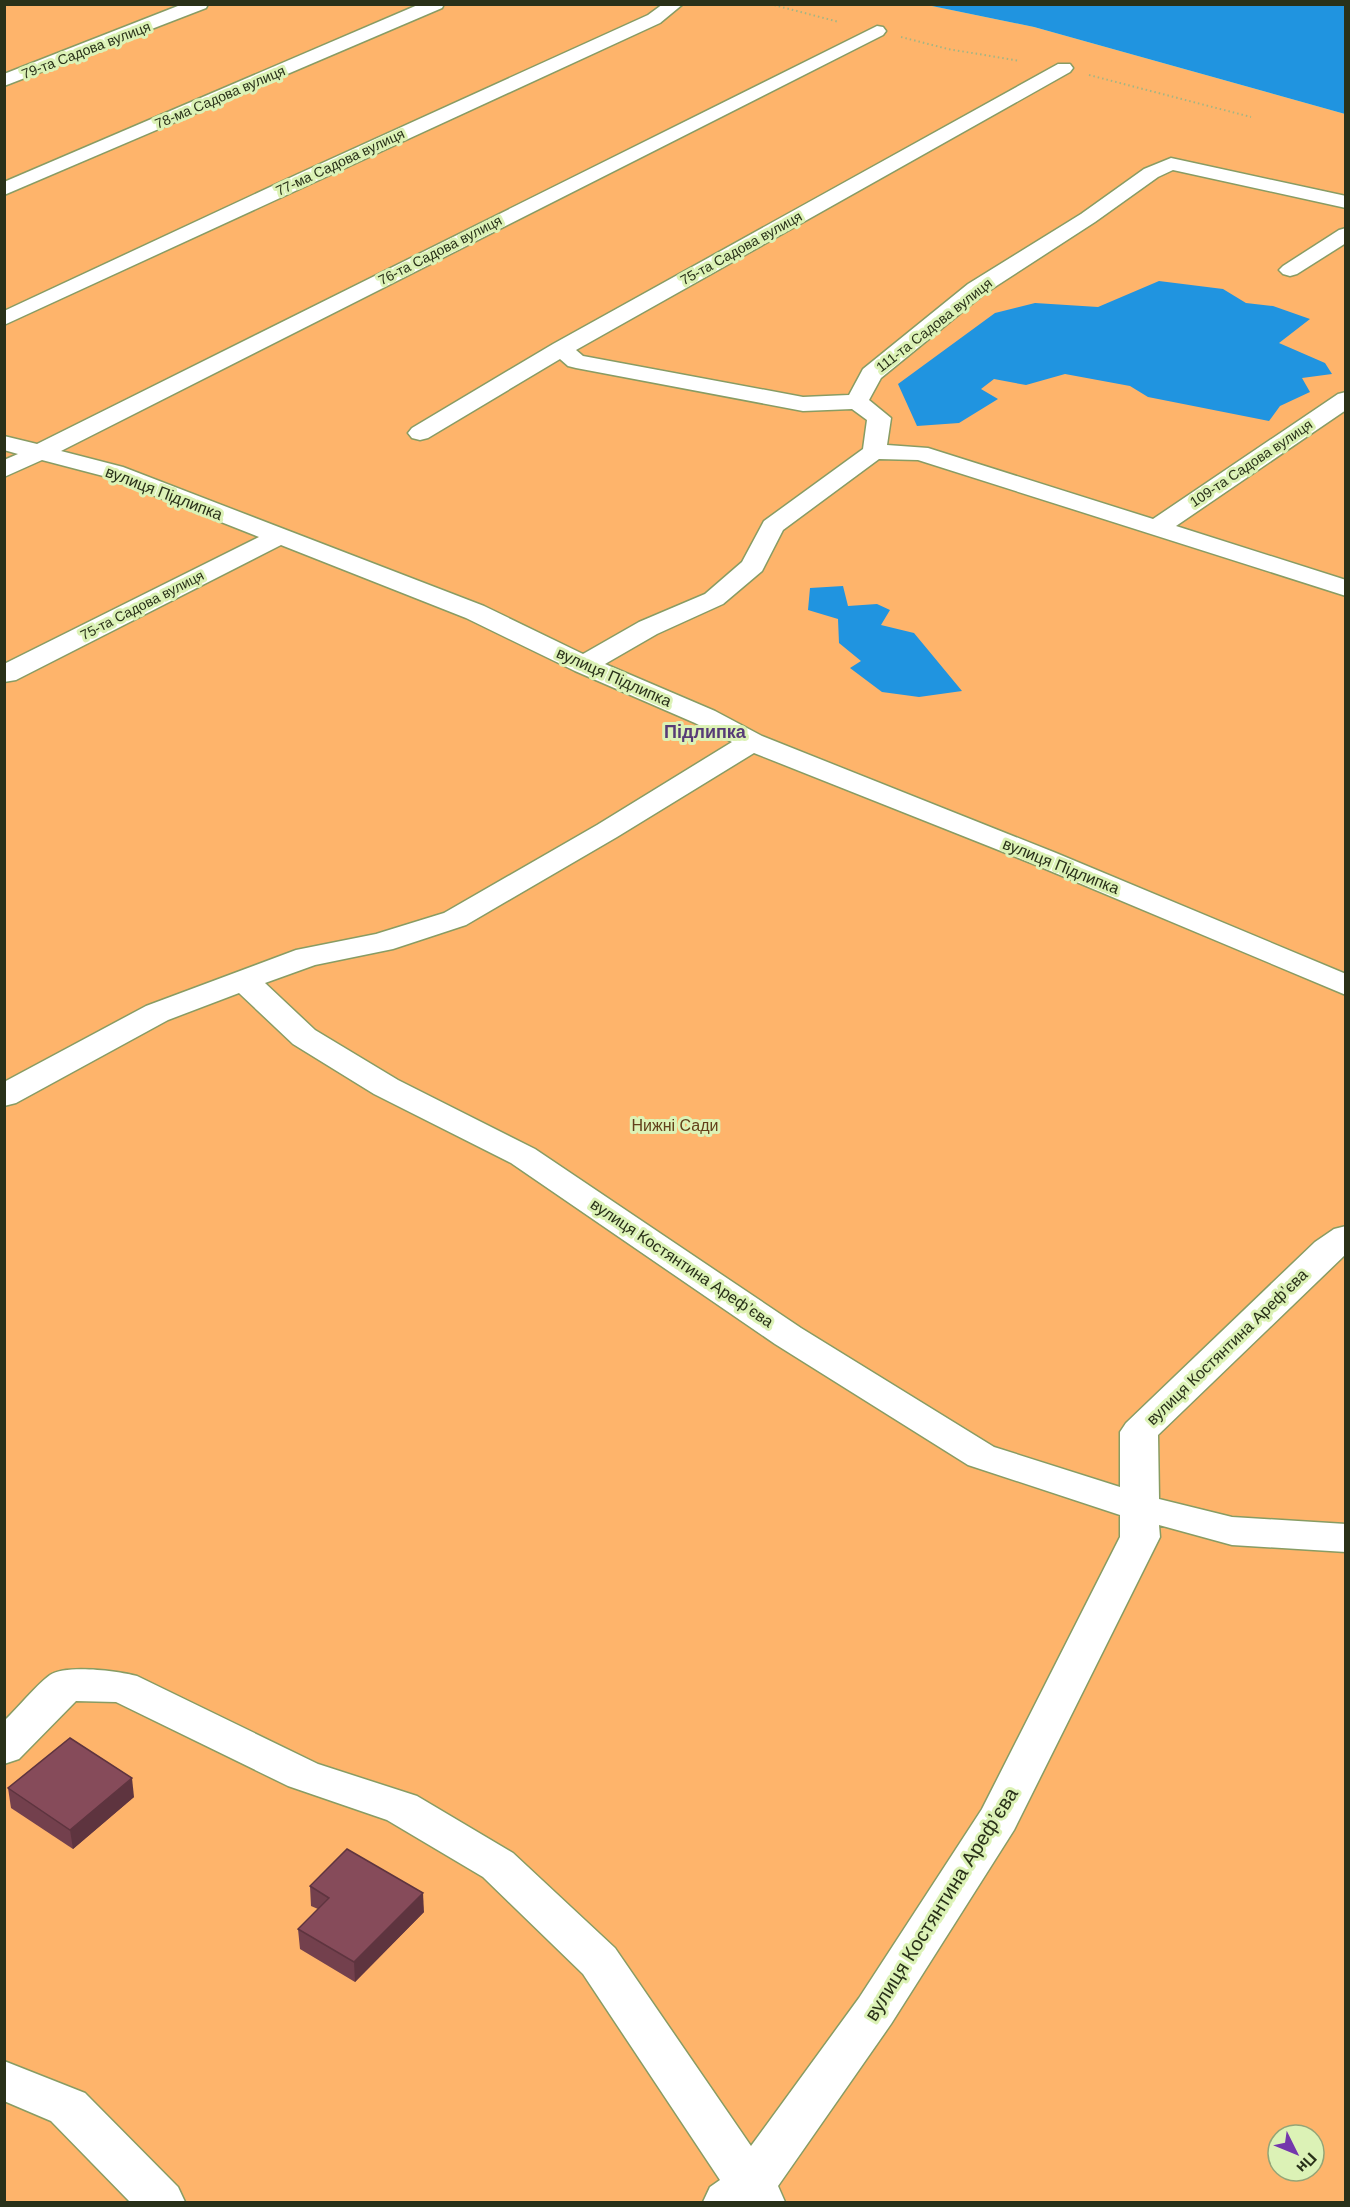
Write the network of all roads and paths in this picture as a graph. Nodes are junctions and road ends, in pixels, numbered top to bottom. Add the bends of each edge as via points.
1 (200, 4) edge
2 (436, 4) edge
3 (770, 4) edge
4 (675, 5) edge
5 (877, 31) junction
6 (1064, 68) junction
7 (4, 81) edge
8 (1251, 117) dead end
9 (4, 189) edge
10 (1346, 202) edge
11 (1346, 234) edge
12 (1290, 270) dead end
13 (4, 319) edge
14 (561, 349) junction
15 (1346, 399) edge
16 (857, 402) junction
17 (420, 433) dead end
18 (4, 443) edge
19 (874, 452) junction
20 (42, 453) junction
21 (4, 470) edge
22 (1156, 528) junction
23 (278, 537) junction
24 (1346, 588) edge
25 (584, 665) junction
26 (6, 674) dead end
27 (752, 742) junction
28 (244, 981) junction
29 (1346, 986) edge
30 (4, 1096) edge
31 (1346, 1237) edge
32 (1140, 1507) junction
33 (1346, 1538) edge
34 (4, 1748) edge
35 (4, 2080) edge
36 (746, 2197) edge
37 (161, 2202) edge

1 - 7 street, 79-та Садова вулиця
2 - 9 street, 78-ма Садова вулиця
3 - 5 path
4 - 13 street, 77-ма Садова вулиця via 654,19
5 - 6 path via 948,49
5 - 20 street, 76-та Садова вулиця
6 - 8 path
6 - 14 street, 75-та Садова вулиця
10 - 16 street, 111-та Садова вулиця via 1171,164 1151,173 976,290 871,374
11 - 12 street
14 - 16 street via 576,361 803,404
14 - 17 street, 75-та Садова вулиця
15 - 22 street, 109-та Садова вулиця
16 - 19 street via 879,418
18 - 20 street
19 - 22 street via 920,453
19 - 25 street via 773,526 753,566 714,599 648,628
20 - 21 street, 76-та Садова вулиця
20 - 23 street, вулиця Підлипка via 115,472
22 - 24 street
23 - 25 street, вулиця Підлипка via 475,612
23 - 26 street, 75-та Садова вулиця
25 - 27 street, вулиця Підлипка via 705,717
27 - 28 street via 455,919 382,942 307,957
27 - 29 street, вулиця Підлипка
28 - 30 street via 157,1013
28 - 32 street, вулиця Костянтина Арефʼєва via 304,1036 386,1086 523,1156 788,1335 981,1456
31 - 32 street, вулиця Костянтина Арефʼєва via 1327,1250 1139,1432
32 - 33 street, вулиця Костянтина Арефʼєва via 1232,1531
32 - 36 street, вулиця Костянтина Арефʼєва via 1140,1537 999,1818 875,2011
34 - 36 street, вулиця Костянтина Арефʼєва via 66,1684 122,1688 303,1775 402,1808 498,1865 599,1961
35 - 37 street via 68,2107

